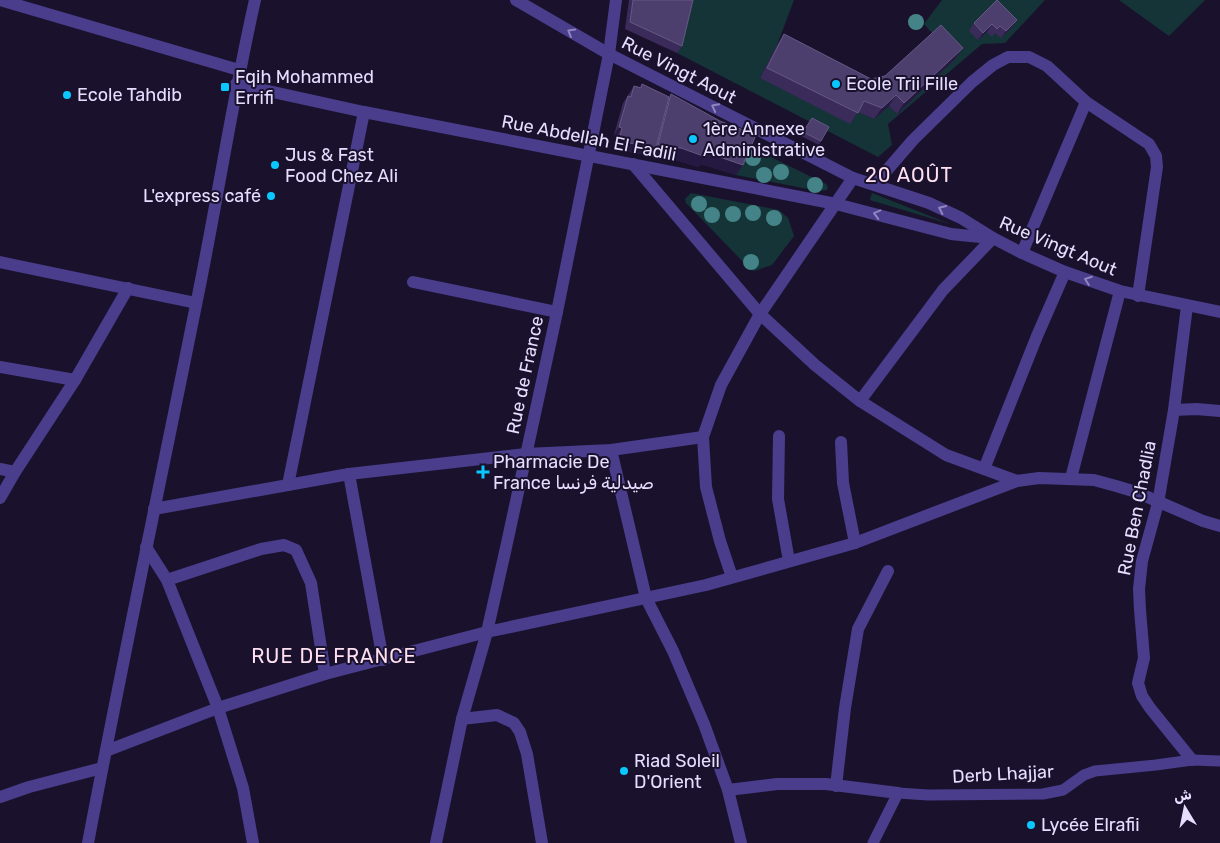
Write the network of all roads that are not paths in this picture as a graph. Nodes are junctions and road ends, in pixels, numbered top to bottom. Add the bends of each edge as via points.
1 (0, 0) edge
2 (255, 0) edge
3 (516, 0) edge
4 (616, 0) edge
5 (610, 54) junction
6 (239, 70) junction
7 (236, 84) junction
8 (1086, 102) junction
9 (364, 112) junction
10 (589, 156) junction
11 (633, 164) junction
12 (853, 178) junction
13 (875, 184) junction
14 (836, 204) junction
15 (993, 238) junction
16 (1022, 253) junction
17 (0, 262) edge
18 (1065, 272) junction
19 (413, 282) dead end
20 (128, 288) junction
21 (1120, 291) junction
22 (1138, 296) junction
23 (196, 303) junction
24 (1187, 306) junction
25 (557, 312) junction
26 (1220, 312) edge
27 (760, 314) junction
28 (0, 367) edge
29 (75, 380) junction
30 (860, 401) junction
31 (1174, 410) junction
32 (1220, 411) edge
33 (779, 436) dead end
34 (703, 437) junction
35 (841, 442) dead end
36 (611, 450) junction
37 (526, 454) junction
38 (0, 469) edge
39 (984, 469) junction
40 (15, 472) junction
41 (349, 474) junction
42 (1071, 478) junction
43 (1017, 481) junction
44 (288, 485) junction
45 (0, 498) edge
46 (1158, 503) junction
47 (154, 509) junction
48 (1220, 526) edge
49 (855, 543) junction
50 (146, 547) junction
51 (788, 561) junction
52 (888, 571) dead end
53 (732, 577) junction
54 (167, 580) junction
55 (646, 598) junction
56 (486, 632) junction
57 (382, 660) junction
58 (325, 674) junction
59 (218, 708) junction
60 (462, 719) junction
61 (106, 751) junction
62 (1192, 760) junction
63 (1220, 761) edge
64 (102, 768) junction
65 (836, 786) junction
66 (728, 790) junction
67 (898, 793) junction
68 (0, 797) edge
69 (88, 843) edge
70 (253, 843) edge
71 (436, 843) edge
72 (542, 843) edge
73 (741, 843) edge
74 (873, 843) edge

1 - 6 street
2 - 6 street
5 -> 3 street, Rue Vingt Aout
4 - 5 street, Rue de France
5 - 10 street, Rue de France
12 -> 5 street, Rue Vingt Aout
6 - 7 street
7 - 9 street, Rue Abdellah El Fadili
7 - 23 street
8 - 13 street via 1047,66 1029,56 1008,57 972,82 913,140
8 - 16 street
8 - 22 street via 1149,144 1156,156
9 - 10 street, Rue Abdellah El Fadili
9 - 44 street
10 - 11 street, Rue Abdellah El Fadili
10 - 25 street, Rue de France
11 - 14 street, Rue Abdellah El Fadili
11 - 27 street
12 - 13 street, Rue Vingt Aout
12 - 14 street
15 -> 13 street, Rue Vingt Aout via 929,203
15 -> 14 street, Rue Abdellah El Fadili via 951,234
14 - 27 street
15 - 16 street, Rue Vingt Aout
15 - 30 street via 943,290
16 - 18 street, Rue Vingt Aout
17 - 20 street
21 -> 18 street, Rue Vingt Aout
18 - 39 street
19 - 25 street
20 - 23 street
20 - 29 street
21 - 22 street, Rue Vingt Aout
21 - 42 street
22 - 24 street, Rue Vingt Aout
23 - 47 street
24 - 26 street, Rue Vingt Aout
24 - 31 street, Rue Ben Chadlia
25 - 37 street, Rue de France
27 - 30 street
27 - 34 street via 721,385
28 - 29 street
29 - 40 street
30 - 39 street via 946,455
31 - 32 street
31 - 46 street, Rue Ben Chadlia
33 - 51 street via 778,499
34 - 36 street
34 - 53 street via 706,487
35 - 49 street via 843,483
36 - 37 street
36 - 55 street
37 - 41 street
37 - 56 street, Rue de France
38 - 40 street
39 - 43 street
40 - 45 street
41 - 44 street
41 - 57 street
42 - 43 street
42 - 46 street via 1116,486
43 - 49 street
44 - 47 street
46 - 48 street
46 - 62 street, Rue Ben Chadlia via 1142,561 1139,589 1144,658 1138,683 1150,708
47 - 50 street
49 - 51 street
50 - 54 street
50 - 61 street
51 - 53 street
52 - 65 street via 858,629
53 - 55 street
54 - 58 street via 261,549 284,545 296,550 312,583
54 - 59 street
55 - 56 street
55 - 66 street via 704,724
56 - 57 street
56 - 60 street, Rue de France
57 - 58 street
58 - 59 street
59 - 61 street
59 - 70 street via 243,788
60 - 71 street, Rue de France
60 - 72 street via 497,715 514,723 520,732
61 - 64 street
62 - 63 lane, Derb Lhajjar
62 - 67 lane, Derb Lhajjar via 1095,771 1062,790 1043,794
64 - 68 street
64 - 69 street
65 - 66 street via 777,784
65 - 67 street
66 - 73 street
67 - 74 lane

